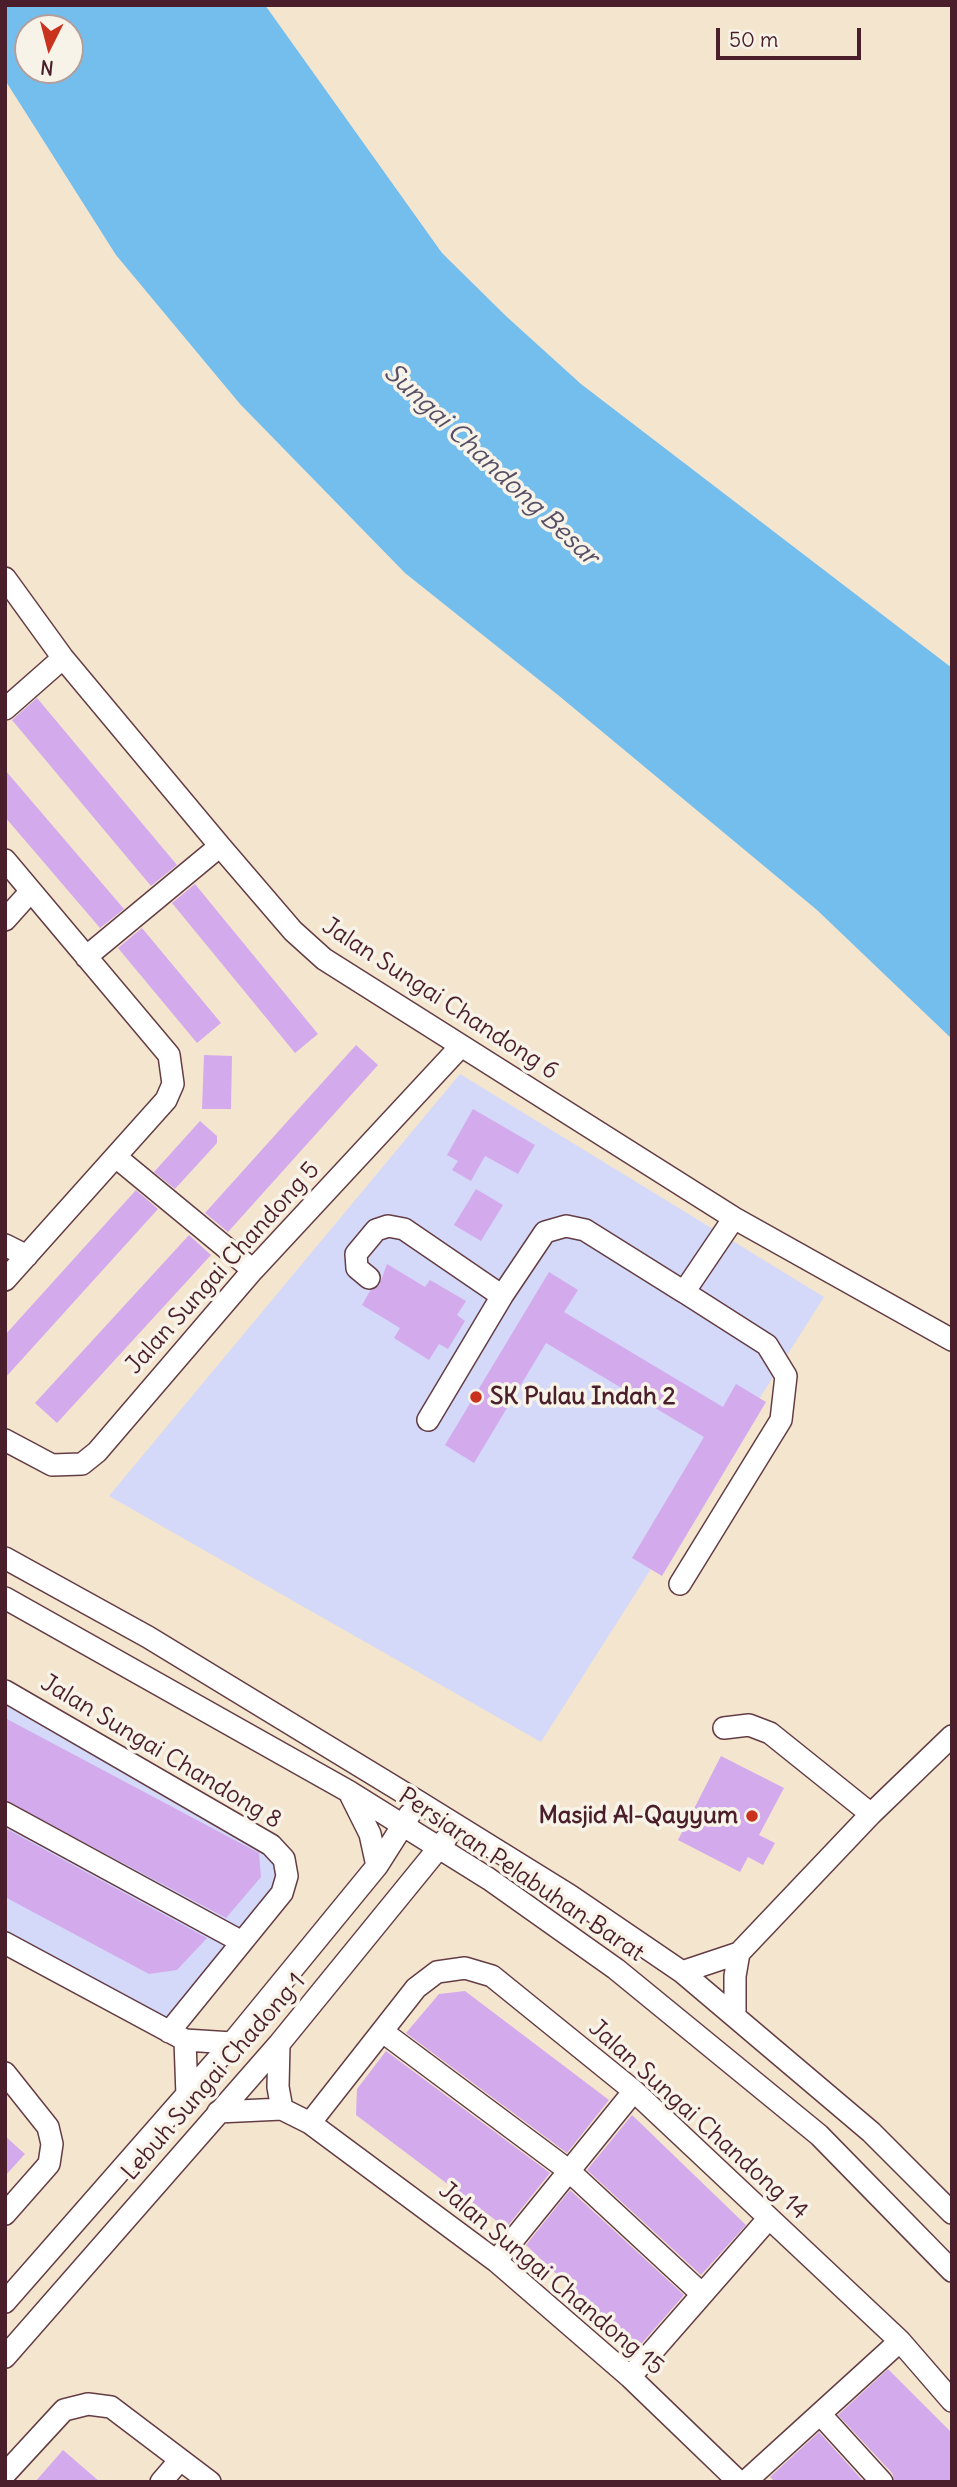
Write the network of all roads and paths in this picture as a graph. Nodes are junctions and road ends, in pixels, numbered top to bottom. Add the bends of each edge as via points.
1 (5, 578) edge
2 (63, 658) junction
3 (5, 709) edge
4 (220, 846) junction
5 (5, 860) edge
6 (31, 891) junction
7 (5, 920) edge
8 (86, 957) junction
9 (461, 1046) junction
10 (116, 1157) junction
11 (734, 1218) junction
12 (5, 1245) edge
13 (27, 1256) junction
14 (253, 1270) junction
15 (369, 1278) dead end
16 (5, 1280) edge
17 (684, 1292) junction
18 (502, 1296) junction
19 (952, 1340) edge
20 (428, 1420) dead end
21 (5, 1440) edge
22 (5, 1558) edge
23 (680, 1584) dead end
24 (5, 1598) edge
25 (5, 1691) edge
26 (724, 1728) dead end
27 (952, 1736) edge
28 (348, 1791) junction
29 (419, 1802) junction
30 (5, 1814) edge
31 (871, 1814) junction
32 (402, 1825) junction
33 (457, 1826) junction
34 (439, 1848) junction
35 (377, 1866) junction
36 (415, 1879) junction
37 (489, 1879) junction
38 (242, 1942) junction
39 (5, 1943) edge
40 (739, 1953) junction
41 (682, 1972) junction
42 (736, 2015) junction
43 (383, 2032) junction
44 (177, 2036) junction
45 (232, 2043) junction
46 (279, 2045) junction
47 (5, 2073) edge
48 (634, 2091) junction
49 (187, 2096) junction
50 (282, 2109) junction
51 (218, 2112) junction
52 (310, 2123) junction
53 (568, 2170) junction
54 (952, 2213) edge
55 (5, 2214) edge
56 (769, 2218) junction
57 (496, 2261) junction
58 (952, 2271) edge
59 (702, 2294) junction
60 (5, 2302) edge
61 (900, 2342) junction
62 (5, 2357) edge
63 (630, 2377) junction
64 (952, 2401) edge
65 (821, 2415) junction
66 (180, 2460) junction
67 (5, 2474) edge
68 (161, 2482) edge
69 (209, 2482) edge
70 (738, 2482) edge
71 (745, 2482) edge
72 (882, 2482) edge

1 - 2 street, Jalan Sungai Chandong 6
2 - 3 street
2 - 4 street, Jalan Sungai Chandong 6
4 - 8 street
4 - 9 street, Jalan Sungai Chandong 6 via 293,932 324,960
5 - 6 street
6 - 7 street
6 - 8 street
8 - 10 street via 169,1055 173,1084 166,1100
9 - 11 street, Jalan Sungai Chandong 6
9 - 14 street, Jalan Sungai Chandong 5
10 - 13 street
10 - 14 street
11 - 17 street
11 - 19 street, Jalan Sungai Chandong 6
12 - 13 street
13 - 16 street
14 - 21 street, Jalan Sungai Chandong 5 via 82,1464 52,1465
15 - 18 street via 357,1268 356,1254 376,1230 388,1226 404,1229
17 - 18 street via 585,1230 566,1226 545,1232
17 - 23 street via 767,1345 786,1376 781,1420
18 - 20 street
22 - 29 street, Persiaran Pelabuhan Barat via 148,1637
24 - 28 street, Persiaran Pelabuhan Barat
25 - 38 street, Jalan Sungai Chandong 8 via 271,1845 284,1859 287,1876 282,1893
26 - 31 street via 749,1725 770,1733
27 - 31 street
28 - 32 street, Persiaran Pelabuhan Barat
28 - 35 street via 370,1834
29 - 32 street, Lebuh Sungai Chadong 1
29 - 33 street, Persiaran Pelabuhan Barat
30 - 38 street
31 - 40 street
32 - 34 street, Persiaran Pelabuhan Barat
32 - 35 street, Lebuh Sungai Chadong 1
33 - 34 street, Lebuh Sungai Chadong 1
33 - 41 street, Persiaran Pelabuhan Barat
34 - 36 street, Lebuh Sungai Chadong 1
34 - 37 street, Persiaran Pelabuhan Barat
35 - 45 street, Lebuh Sungai Chadong 1
36 - 37 street via 444,1869 468,1869
36 - 46 street, Lebuh Sungai Chadong 1
37 - 58 street, Persiaran Pelabuhan Barat via 616,1969 819,2135
38 - 44 street, Jalan Sungai Chandong 8
39 - 44 street
40 - 41 street
40 - 42 street
41 - 42 street, Persiaran Pelabuhan Barat
42 - 54 street, Persiaran Pelabuhan Barat via 871,2132
43 - 48 street, Jalan Sungai Chandong 14 via 416,1988 438,1972 465,1968 492,1976
43 - 52 street, Jalan Sungai Chandong 14
43 - 53 street
44 - 45 street
44 - 49 street
45 - 49 street, Lebuh Sungai Chadong 1
46 - 50 street
46 - 51 street, Lebuh Sungai Chadong 1
47 - 55 street via 48,2127 52,2144 48,2164
48 - 53 street
48 - 56 street, Jalan Sungai Chandong 14
49 - 60 street, Lebuh Sungai Chadong 1
50 - 51 street, Jalan Sungai Chandong 15
50 - 52 street, Jalan Sungai Chandong 15
51 - 62 street, Lebuh Sungai Chadong 1
52 - 57 street, Jalan Sungai Chandong 15
53 - 57 street
53 - 59 street
56 - 59 street
56 - 61 street, Jalan Sungai Chandong 14
57 - 63 street, Jalan Sungai Chandong 15
59 - 63 street
61 - 64 street, Jalan Sungai Chandong 14
61 - 65 street
63 - 70 street, Jalan Sungai Chandong 15
65 - 71 street
65 - 72 street
66 - 67 street via 111,2407 88,2404 64,2410
66 - 68 street
66 - 69 street

